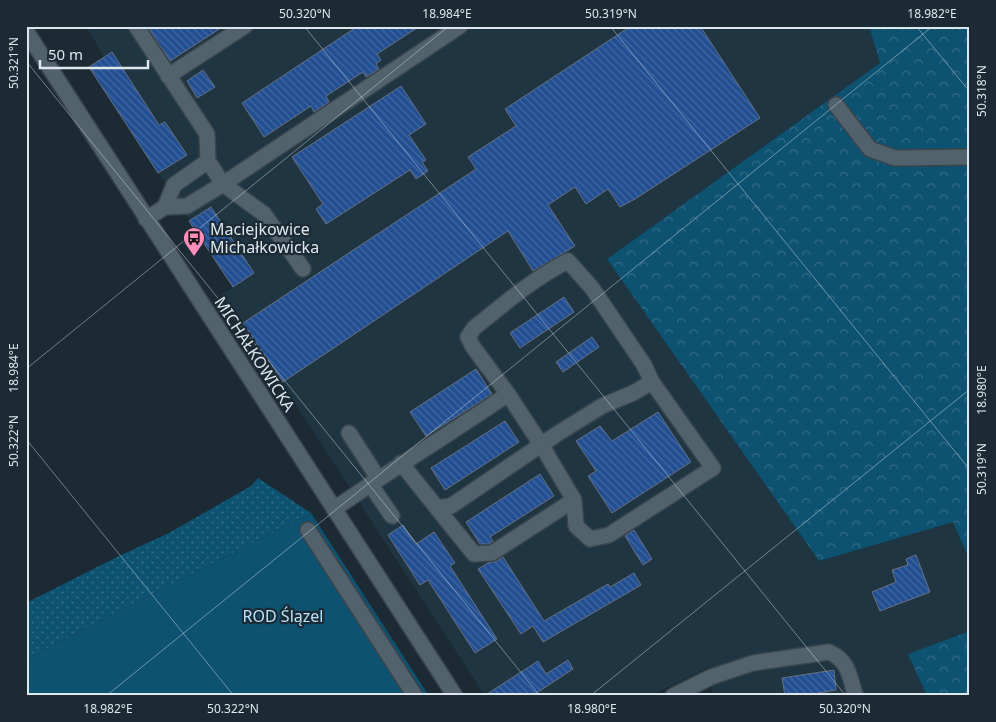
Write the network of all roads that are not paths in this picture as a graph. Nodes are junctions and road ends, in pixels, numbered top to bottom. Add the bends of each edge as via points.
1 (136, 26) edge
2 (245, 26) edge
3 (460, 26) edge
4 (26, 31) edge
5 (168, 76) junction
6 (836, 105) dead end
7 (970, 157) edge
8 (208, 161) junction
9 (223, 184) junction
10 (165, 206) junction
11 (146, 219) junction
12 (302, 269) dead end
13 (652, 382) junction
14 (508, 394) junction
15 (349, 432) dead end
16 (542, 446) junction
17 (401, 463) junction
18 (374, 481) junction
19 (574, 500) junction
20 (437, 508) junction
21 (334, 509) junction
22 (392, 516) dead end
23 (308, 530) dead end
24 (855, 694) dead end
25 (415, 696) edge
26 (455, 696) edge
27 (673, 696) edge

1 - 5 street
2 - 5 street
3 - 9 street
4 - 11 street, MICHAŁKOWICKA
5 - 8 street via 207,134
6 - 7 street via 870,149 895,158
8 - 9 street
8 - 10 street via 174,185
9 - 10 street via 187,206
9 - 12 street via 264,214
10 - 11 street
11 - 21 street, MICHAŁKOWICKA
13 - 14 street via 644,364 592,288 568,261 525,287 474,328 468,337
13 - 16 street via 602,406
13 - 19 street via 713,468 609,535 590,539 576,526
14 - 16 street
14 - 17 street
15 - 18 street
16 - 19 street
16 - 20 street via 451,506
17 - 18 street
17 - 20 street
18 - 21 street
18 - 22 street
19 - 20 street via 492,552 474,554
21 - 26 street, MICHAŁKOWICKA
23 - 25 street
24 - 27 street via 845,663 829,652 753,662 711,677

